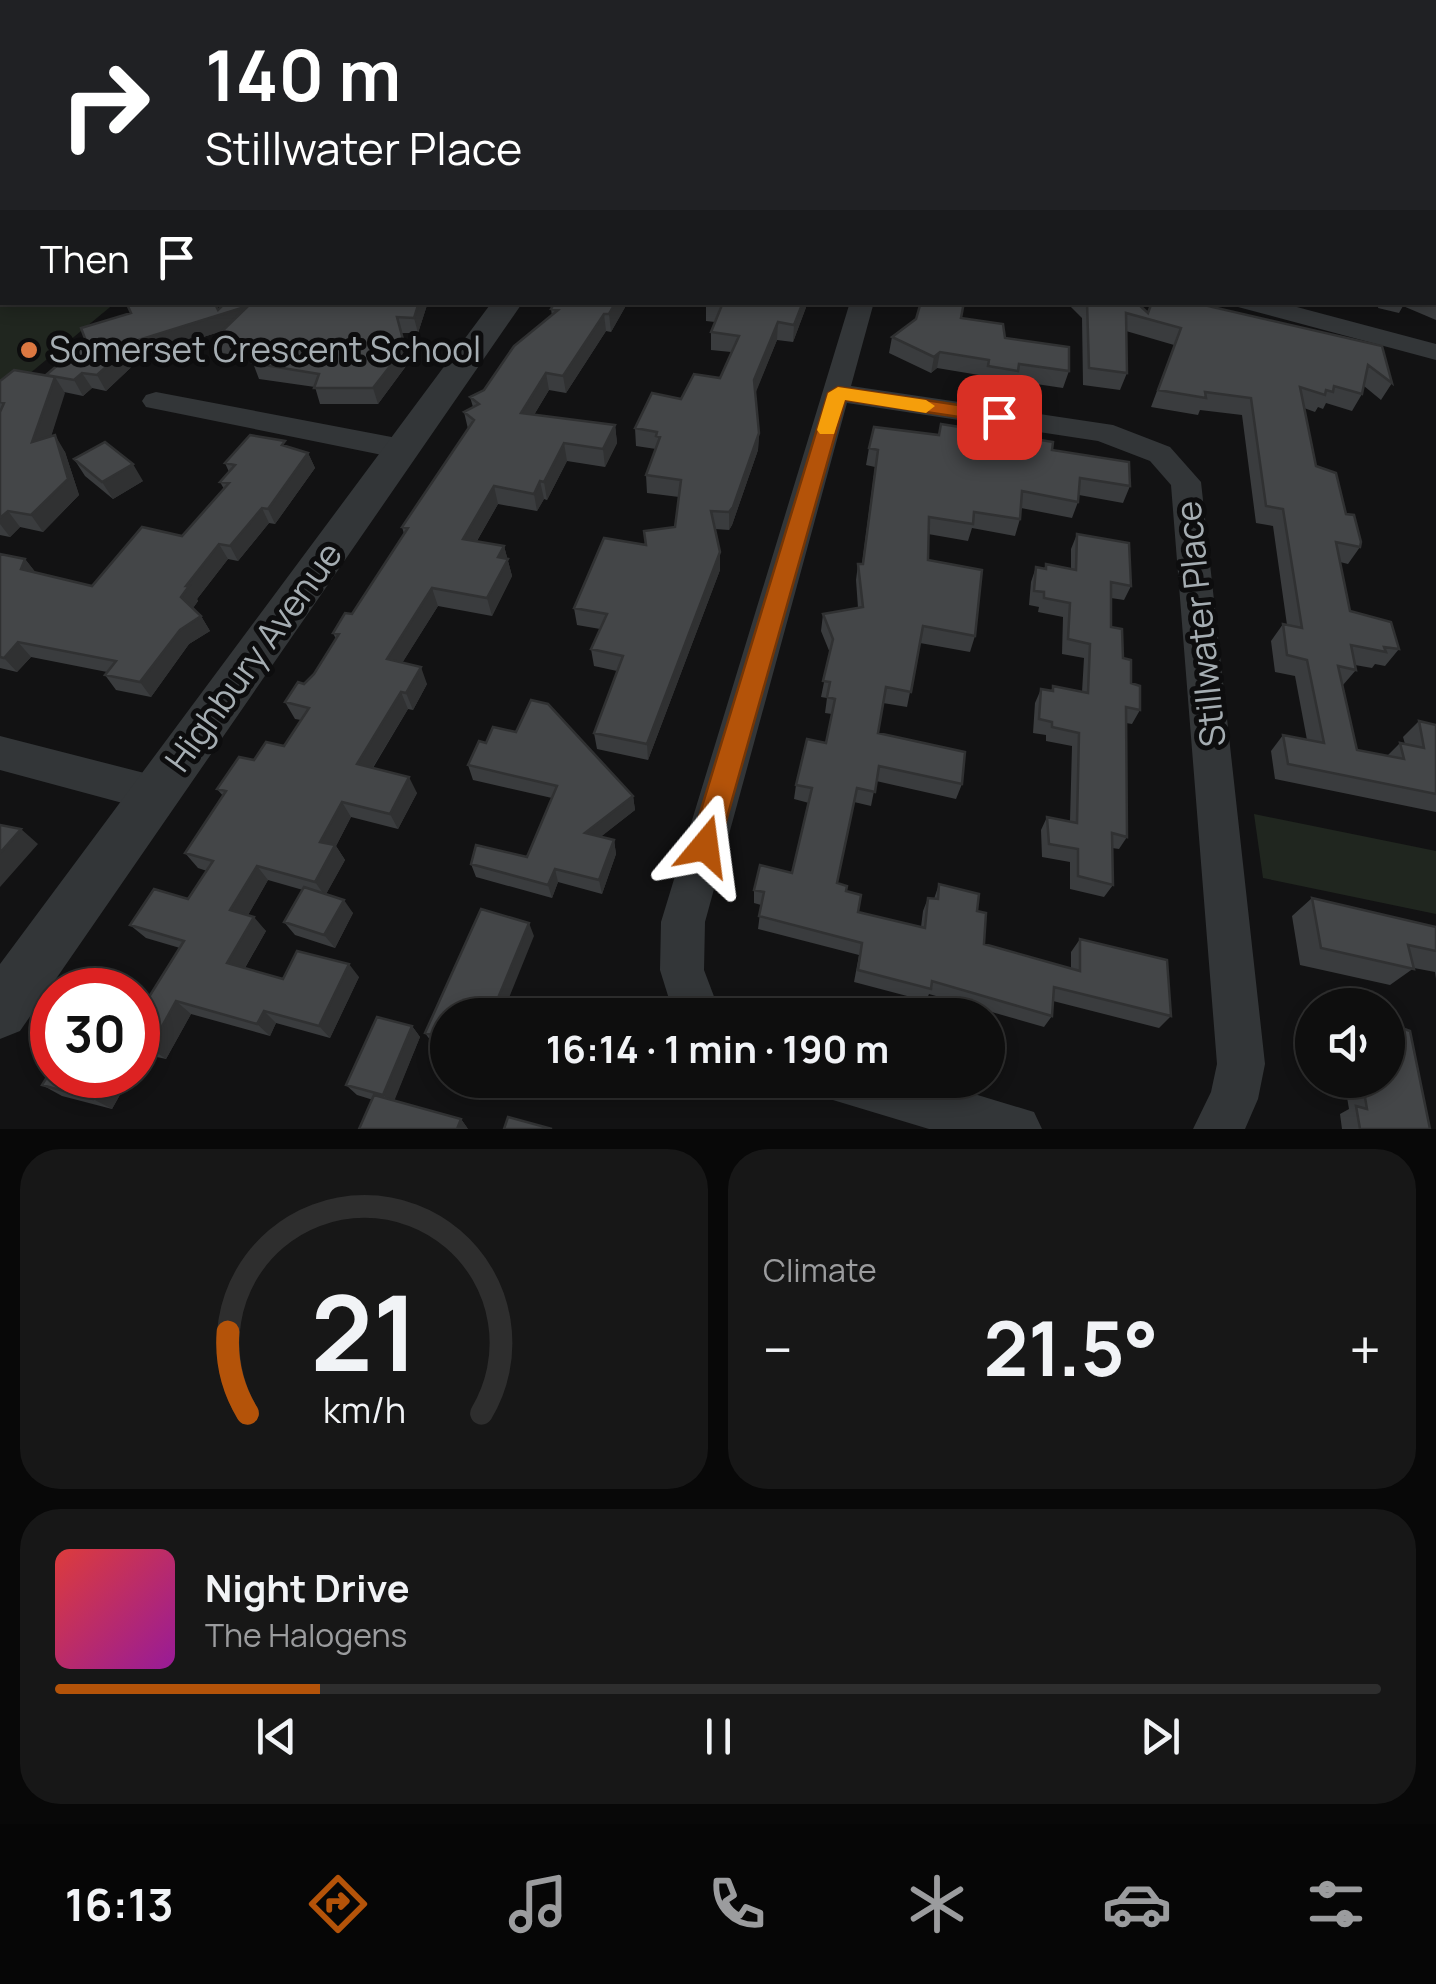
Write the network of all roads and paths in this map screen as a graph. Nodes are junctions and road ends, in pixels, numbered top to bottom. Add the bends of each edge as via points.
1 (506, 305) edge
2 (861, 305) edge
3 (1258, 305) edge
4 (1436, 352) edge
5 (838, 393) junction
6 (156, 401) dead end
7 (402, 449) junction
8 (0, 753) edge
9 (156, 794) junction
10 (688, 998) edge
11 (0, 1012) edge
12 (905, 1098) edge
13 (1017, 1129) edge
14 (1218, 1129) edge

1 - 7 street, Highbury Avenue
2 - 5 street
3 - 4 street
5 - 10 street via 683,922 679,955
5 - 14 street, Stillwater Place via 1103,432 1160,454 1186,482 1241,1064 1234,1099
6 - 7 street
7 - 9 street, Highbury Avenue
8 - 9 street
9 - 11 street, Highbury Avenue
12 - 13 street

